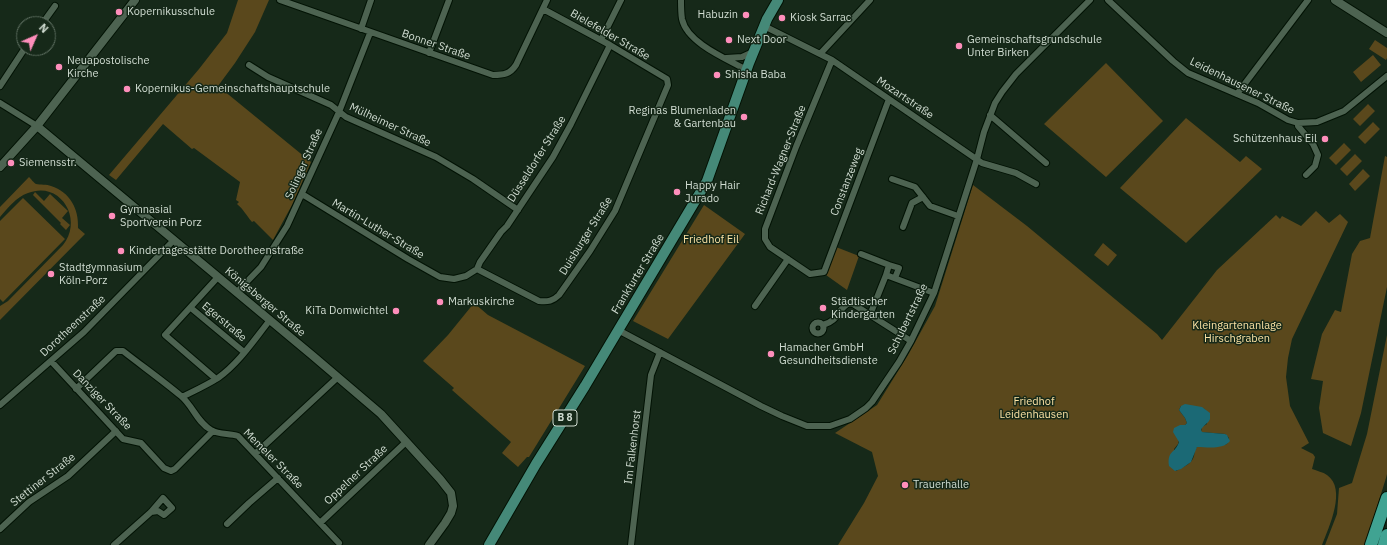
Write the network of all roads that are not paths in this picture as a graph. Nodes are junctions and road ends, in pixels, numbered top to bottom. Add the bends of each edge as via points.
1 (135, 0) edge
2 (280, 0) edge
3 (371, 0) edge
4 (448, 0) edge
5 (547, 0) edge
6 (621, 0) edge
7 (681, 0) edge
8 (778, 0) edge
9 (870, 0) edge
10 (1090, 0) edge
11 (1108, 0) edge
12 (1308, 0) edge
13 (1335, 0) edge
14 (289, 2) edge
15 (55, 6) dead end
16 (543, 9) junction
17 (48, 16) edge
18 (764, 26) junction
19 (361, 29) junction
20 (370, 32) junction
21 (1387, 34) edge
22 (601, 40) junction
23 (610, 45) junction
24 (754, 51) junction
25 (429, 53) junction
26 (820, 54) junction
27 (20, 56) edge
28 (726, 58) junction
29 (832, 60) junction
30 (249, 65) dead end
31 (747, 70) junction
32 (1387, 76) edge
33 (667, 79) joint
34 (0, 86) edge
35 (1238, 94) junction
36 (890, 99) junction
37 (0, 103) edge
38 (339, 112) junction
39 (990, 114) junction
40 (1298, 123) junction
41 (37, 126) junction
42 (977, 160) junction
43 (1046, 162) dead end
44 (0, 167) edge
45 (1306, 175) dead end
46 (892, 179) dead end
47 (1036, 184) dead end
48 (302, 194) junction
49 (923, 197) junction
50 (518, 210) junction
51 (958, 216) junction
52 (903, 227) dead end
53 (173, 241) junction
54 (861, 254) dead end
55 (788, 259) junction
56 (889, 265) junction
57 (477, 269) junction
58 (824, 272) joint
59 (886, 275) junction
60 (218, 277) junction
61 (895, 278) junction
62 (237, 292) junction
63 (934, 293) junction
64 (755, 306) dead end
65 (191, 308) junction
66 (870, 315) junction
67 (270, 320) junction
68 (823, 325) dead end
69 (618, 330) junction
70 (910, 341) junction
71 (244, 352) junction
72 (660, 352) junction
73 (51, 362) junction
74 (338, 377) junction
75 (216, 379) junction
76 (76, 389) junction
77 (182, 397) junction
78 (0, 405) edge
79 (116, 431) junction
80 (213, 431) junction
81 (406, 442) junction
82 (255, 454) junction
83 (278, 478) junction
84 (1387, 498) edge
85 (151, 512) dead end
86 (320, 523) junction
87 (227, 524) dead end
88 (0, 529) edge
89 (1387, 535) edge
90 (339, 542) dead end
91 (114, 545) edge
92 (429, 545) edge
93 (488, 545) edge
94 (631, 545) edge
95 (1371, 545) edge
96 (1384, 545) edge

1 - 41 street
2 - 14 street, Bonner Straße
3 - 19 street
4 - 25 street
5 - 16 street, Bonner Straße
6 - 22 street
7 - 28 street via 682,20 688,31 698,41
8 - 18 main road, Frankfurter Straße / B 8
9 - 26 street
10 - 39 street, Schubertstraße via 1016,74 1000,94
11 - 35 street, Leidenhausener Straße via 1188,73
12 - 35 street
13 - 21 street
14 - 19 street, Bonner Straße
15 - 17 street
16 - 22 street, Bielefelder Straße
16 - 25 street, Bonner Straße via 516,65 508,74 493,75
18 - 24 main road, Frankfurter Straße / B 8
18 - 26 street, Mozartstraße
19 - 20 street, Bonner Straße
20 - 25 street, Bonner Straße
20 - 38 street, Solinger Straße
22 - 23 street, Bielefelder Straße
23 - 33 street, Bielefelder Straße
23 - 50 street, Düsseldorfer Straße via 571,124
24 - 28 street via 742,57
24 - 31 main road, Frankfurter Straße / B 8
26 - 29 street, Mozartstraße
27 - 34 street
28 - 31 street
29 - 36 street, Mozartstraße
29 - 55 street, Richard-Wagner-Straße via 765,229 767,244
30 - 38 street, Mülheimer Straße via 268,77 331,105
31 - 69 main road, Frankfurter Straße / B 8 via 707,181
32 - 40 street, Leidenhausener Straße via 1344,111 1317,122
33 - 57 street, Duisburger Straße via 668,85 624,193 590,251 560,295 554,300 539,301
35 - 40 street, Leidenhausener Straße
36 - 42 street, Mozartstraße
36 - 58 street, Constanzeweg
37 - 41 street
38 - 48 street, Solinger Straße
38 - 50 street, Mülheimer Straße via 436,157
39 - 42 street, Schubertstraße
39 - 43 street
40 - 45 street, Leidenhausener Straße via 1318,155 1315,166
41 - 44 street
41 - 53 street, Königsberger Straße
42 - 47 street, Mozartstraße via 1020,175
42 - 51 street, Schubertstraße
46 - 49 street via 915,187
48 - 57 street, Martin-Luther-Straße via 440,277 454,279 466,276
48 - 62 street, Solinger Straße via 287,226 262,267
49 - 51 street via 930,206
49 - 52 street via 912,203
50 - 57 street, Düsseldorfer Straße
51 - 63 street, Schubertstraße
53 - 60 street, Königsberger Straße
53 - 73 street, Dorotheenstraße
54 - 56 street
55 - 58 street, Richard-Wagner-Straße via 810,274
55 - 64 street
56 - 59 street
56 - 61 street via 899,268
59 - 61 street
59 - 66 street
60 - 62 street, Königsberger Straße
60 - 65 street, Egerstraße
61 - 63 street
62 - 67 street, Königsberger Straße
63 - 70 street, Schubertstraße
65 - 71 street, Egerstraße
65 - 75 street, Egerstraße via 165,335
66 - 68 street via 849,303 832,322
66 - 70 street
67 - 71 street
67 - 74 street, Königsberger Straße
69 - 72 street, Schubertstraße
69 - 93 main road, Frankfurter Straße / B 8
70 - 72 street, Schubertstraße via 889,377 866,408 850,419 830,426 807,426 782,416
71 - 75 street
72 - 94 street, Im Falkenhorst via 652,375
73 - 76 street, Danziger Straße
73 - 78 street, Dorotheenstraße
74 - 81 street, Königsberger Straße via 372,406
74 - 82 street
75 - 77 street
76 - 77 street via 116,351 123,351
76 - 79 street, Danziger Straße
77 - 80 street via 201,422
79 - 80 street, Danziger Straße via 123,439 141,443 164,468 171,471
79 - 88 street, Stettiner Straße via 68,476 29,502
80 - 82 street, Memeler Straße via 238,436
81 - 86 street, Oppelner Straße
81 - 92 street, Königsberger Straße via 447,486 453,499 451,513
82 - 83 street, Memeler Straße
83 - 86 street, Memeler Straße
83 - 87 street
84 - 95 highway
85 - 91 street
86 - 90 street, Memeler Straße
89 - 96 highway

